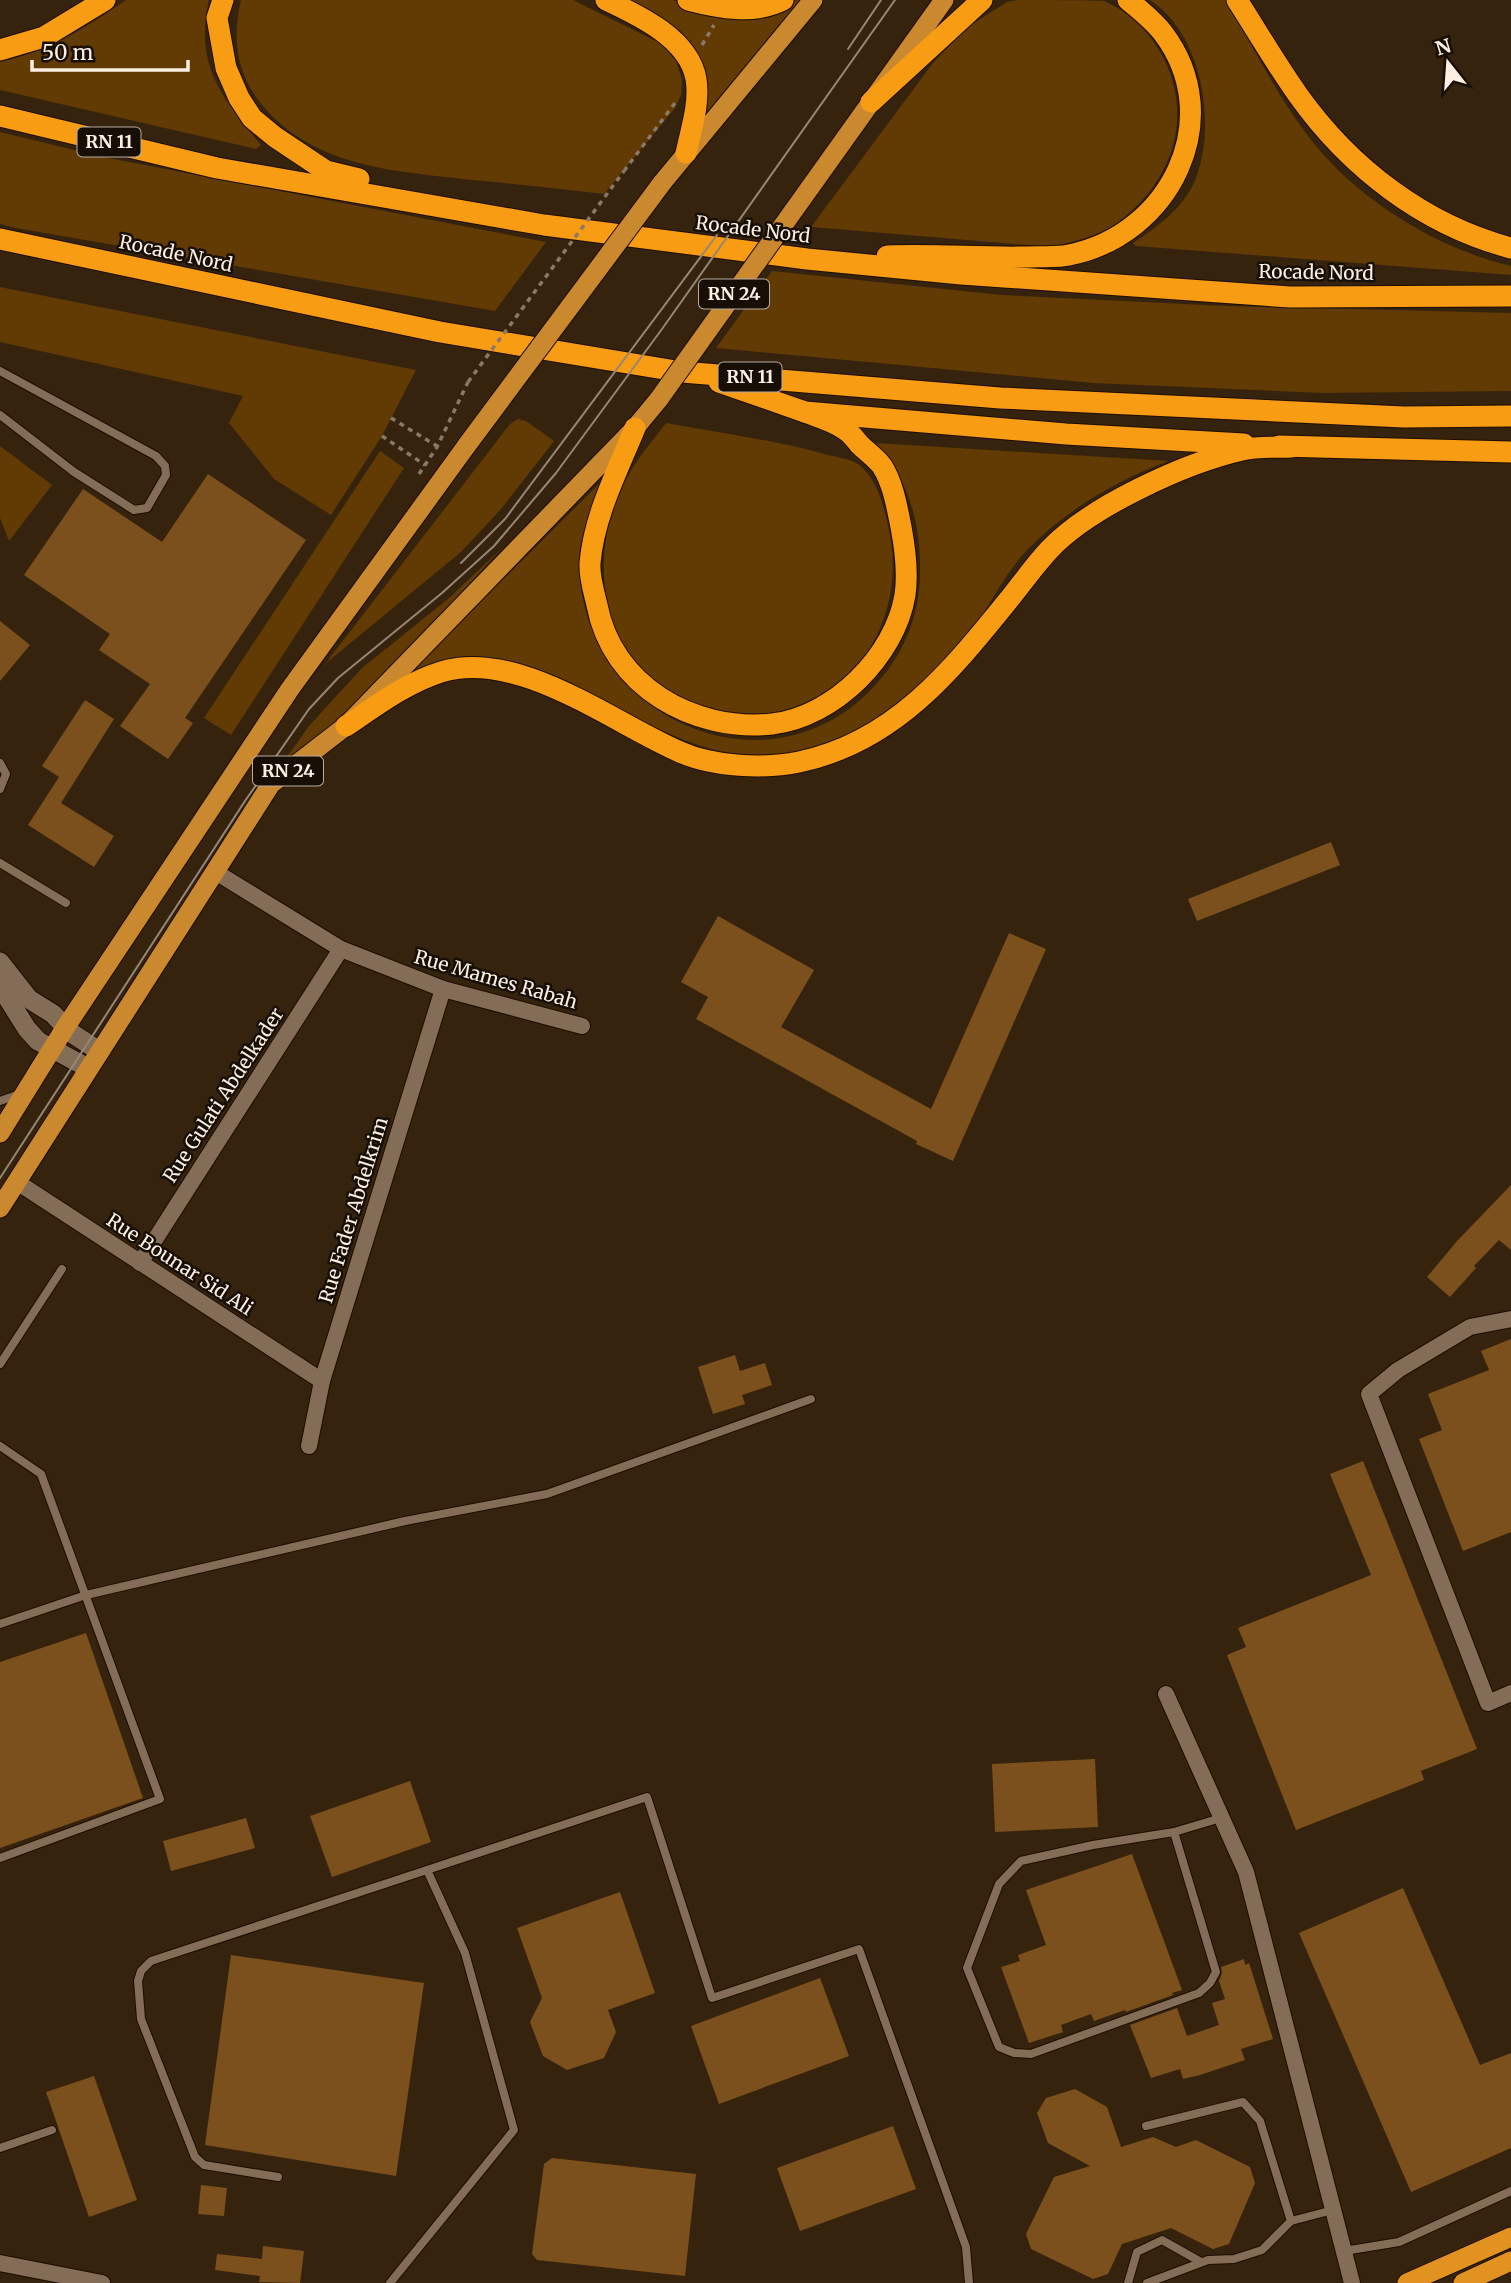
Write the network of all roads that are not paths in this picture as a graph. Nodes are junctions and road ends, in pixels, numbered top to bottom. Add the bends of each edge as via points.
1 (105, 0) edge
2 (223, 0) edge
3 (606, 0) edge
4 (688, 0) edge
5 (783, 0) edge
6 (813, 0) edge
7 (944, 0) edge
8 (982, 0) edge
9 (1128, 0) edge
10 (1237, 0) edge
11 (0, 50) edge
12 (871, 102) junction
13 (0, 116) edge
14 (686, 153) junction
15 (544, 225) junction
16 (0, 239) edge
17 (1511, 248) edge
18 (807, 259) junction
19 (1511, 296) edge
20 (0, 371) edge
21 (690, 372) junction
22 (805, 412) junction
23 (0, 415) edge
24 (1511, 416) edge
25 (635, 428) junction
26 (1292, 447) junction
27 (1511, 452) edge
28 (346, 726) junction
29 (0, 763) edge
30 (0, 789) edge
31 (0, 863) edge
32 (215, 871) junction
33 (66, 903) dead end
34 (341, 949) junction
35 (0, 962) edge
36 (0, 986) edge
37 (443, 989) junction
38 (582, 1026) dead end
39 (65, 1028) junction
40 (52, 1049) junction
41 (99, 1051) junction
42 (88, 1068) junction
43 (26, 1092) junction
44 (0, 1101) edge
45 (0, 1133) edge
46 (17, 1182) junction
47 (0, 1208) edge
48 (139, 1263) junction
49 (62, 1269) dead end
50 (1511, 1319) edge
51 (0, 1364) edge
52 (322, 1381) junction
53 (811, 1399) dead end
54 (0, 1446) edge
55 (309, 1446) dead end
56 (86, 1595) junction
57 (0, 1624) edge
58 (1511, 1693) edge
59 (1166, 1694) dead end
60 (1221, 1818) junction
61 (1174, 1832) junction
62 (0, 1858) edge
63 (427, 1870) junction
64 (1146, 2126) dead end
65 (52, 2130) dead end
66 (0, 2148) edge
67 (278, 2177) dead end
68 (1511, 2191) edge
69 (1333, 2210) junction
70 (1291, 2221) junction
71 (1511, 2237) edge
72 (1344, 2251) junction
73 (1201, 2262) junction
74 (1511, 2262) edge
75 (0, 2263) edge
76 (48, 2279) edge
77 (102, 2283) edge
78 (390, 2283) edge
79 (969, 2283) edge
80 (1128, 2283) edge
81 (1147, 2283) edge
82 (1352, 2283) edge
83 (1407, 2283) edge
84 (1463, 2283) edge

1 - 11 highway via 44,37
2 - 15 highway via 217,18 226,68 253,117 275,137 326,171
3 - 14 highway via 670,37 689,56 696,80 695,114
4 - 5 highway via 731,9
6 - 14 main road, RN 24
7 - 12 main road, RN 24
8 - 12 highway
9 - 18 highway via 1164,33 1182,67 1189,96 1191,126 1183,160 1169,189 1146,216 1118,237 1069,256 914,254
10 - 17 highway via 1298,95 1354,159 1412,206 1452,228
12 - 25 main road, RN 24, bridge
13 - 15 highway, Rocade Nord / RN 11 via 217,167
14 - 39 main road, RN 24, bridge via 290,689
15 - 18 highway, Rocade Nord / RN 11
16 - 21 highway, Rocade Nord / RN 11 via 440,332
18 - 19 highway, Rocade Nord / RN 11 via 1290,297
20 - 23 lane via 156,456 166,475 147,508 134,510 74,472
21 - 22 highway
21 - 24 highway, Rocade Nord / RN 11 via 1026,399 1404,417
22 - 25 highway via 845,429 882,466 905,548 905,595 886,645 861,678 813,712 775,723 743,725 688,713 643,686 606,639 589,566 595,530
22 - 26 highway
25 - 28 main road, RN 24
26 - 27 highway
26 - 28 highway via 1244,449 1191,466 1083,522 1050,549 963,657 912,707 855,744 829,754 776,766 747,766 683,753 525,675 486,667 443,671 410,684
28 - 32 main road, RN 24 via 271,784
29 - 30 lane via 6,774
31 - 33 lane
32 - 34 street, Rue Mames Rabah
32 - 41 main road, RN 24
34 - 37 street, Rue Mames Rabah
34 - 48 street, Rue Gulati Abdelkader
35 - 39 street via 23,994
36 - 40 street via 32,1035
37 - 38 street, Rue Mames Rabah
37 - 52 street, Rue Fader Abdelkrim
39 - 40 main road, RN 24
39 - 41 street
40 - 42 street
40 - 43 main road, RN 24
41 - 42 main road, RN 24
42 - 46 main road, RN 24
43 - 44 lane
43 - 45 main road, RN 24
46 - 47 main road, RN 24
46 - 48 street, Rue Bounar Sid Ali
48 - 52 street, Rue Bounar Sid Ali
49 - 51 lane
50 - 58 street via 1470,1327 1398,1370 1369,1394 1488,1703
52 - 55 street, Rue Fader Abdelkrim
53 - 56 lane via 547,1494 405,1521
54 - 56 lane via 40,1474
56 - 57 lane
56 - 62 lane via 160,1798
59 - 60 street
60 - 61 lane
60 - 69 street via 1245,1872
61 - 61 lane via 1021,1861 999,1884 967,1968 999,2047 1031,2054 1199,1993 1210,1983 1216,1972
63 - 67 lane via 151,1961 141,1971 141,2020 195,2157 204,2165
63 - 78 lane via 465,1953 514,2130
63 - 79 lane via 647,1797 712,1998 859,1949 966,2247
64 - 70 lane via 1243,2102 1260,2121
65 - 66 lane
68 - 72 lane via 1399,2242
69 - 70 lane
69 - 72 street
70 - 73 lane via 1262,2249 1234,2259
71 - 83 highway
72 - 82 street
73 - 80 lane via 1162,2240 1137,2252
73 - 81 lane
74 - 84 highway
75 - 76 street
76 - 77 street

